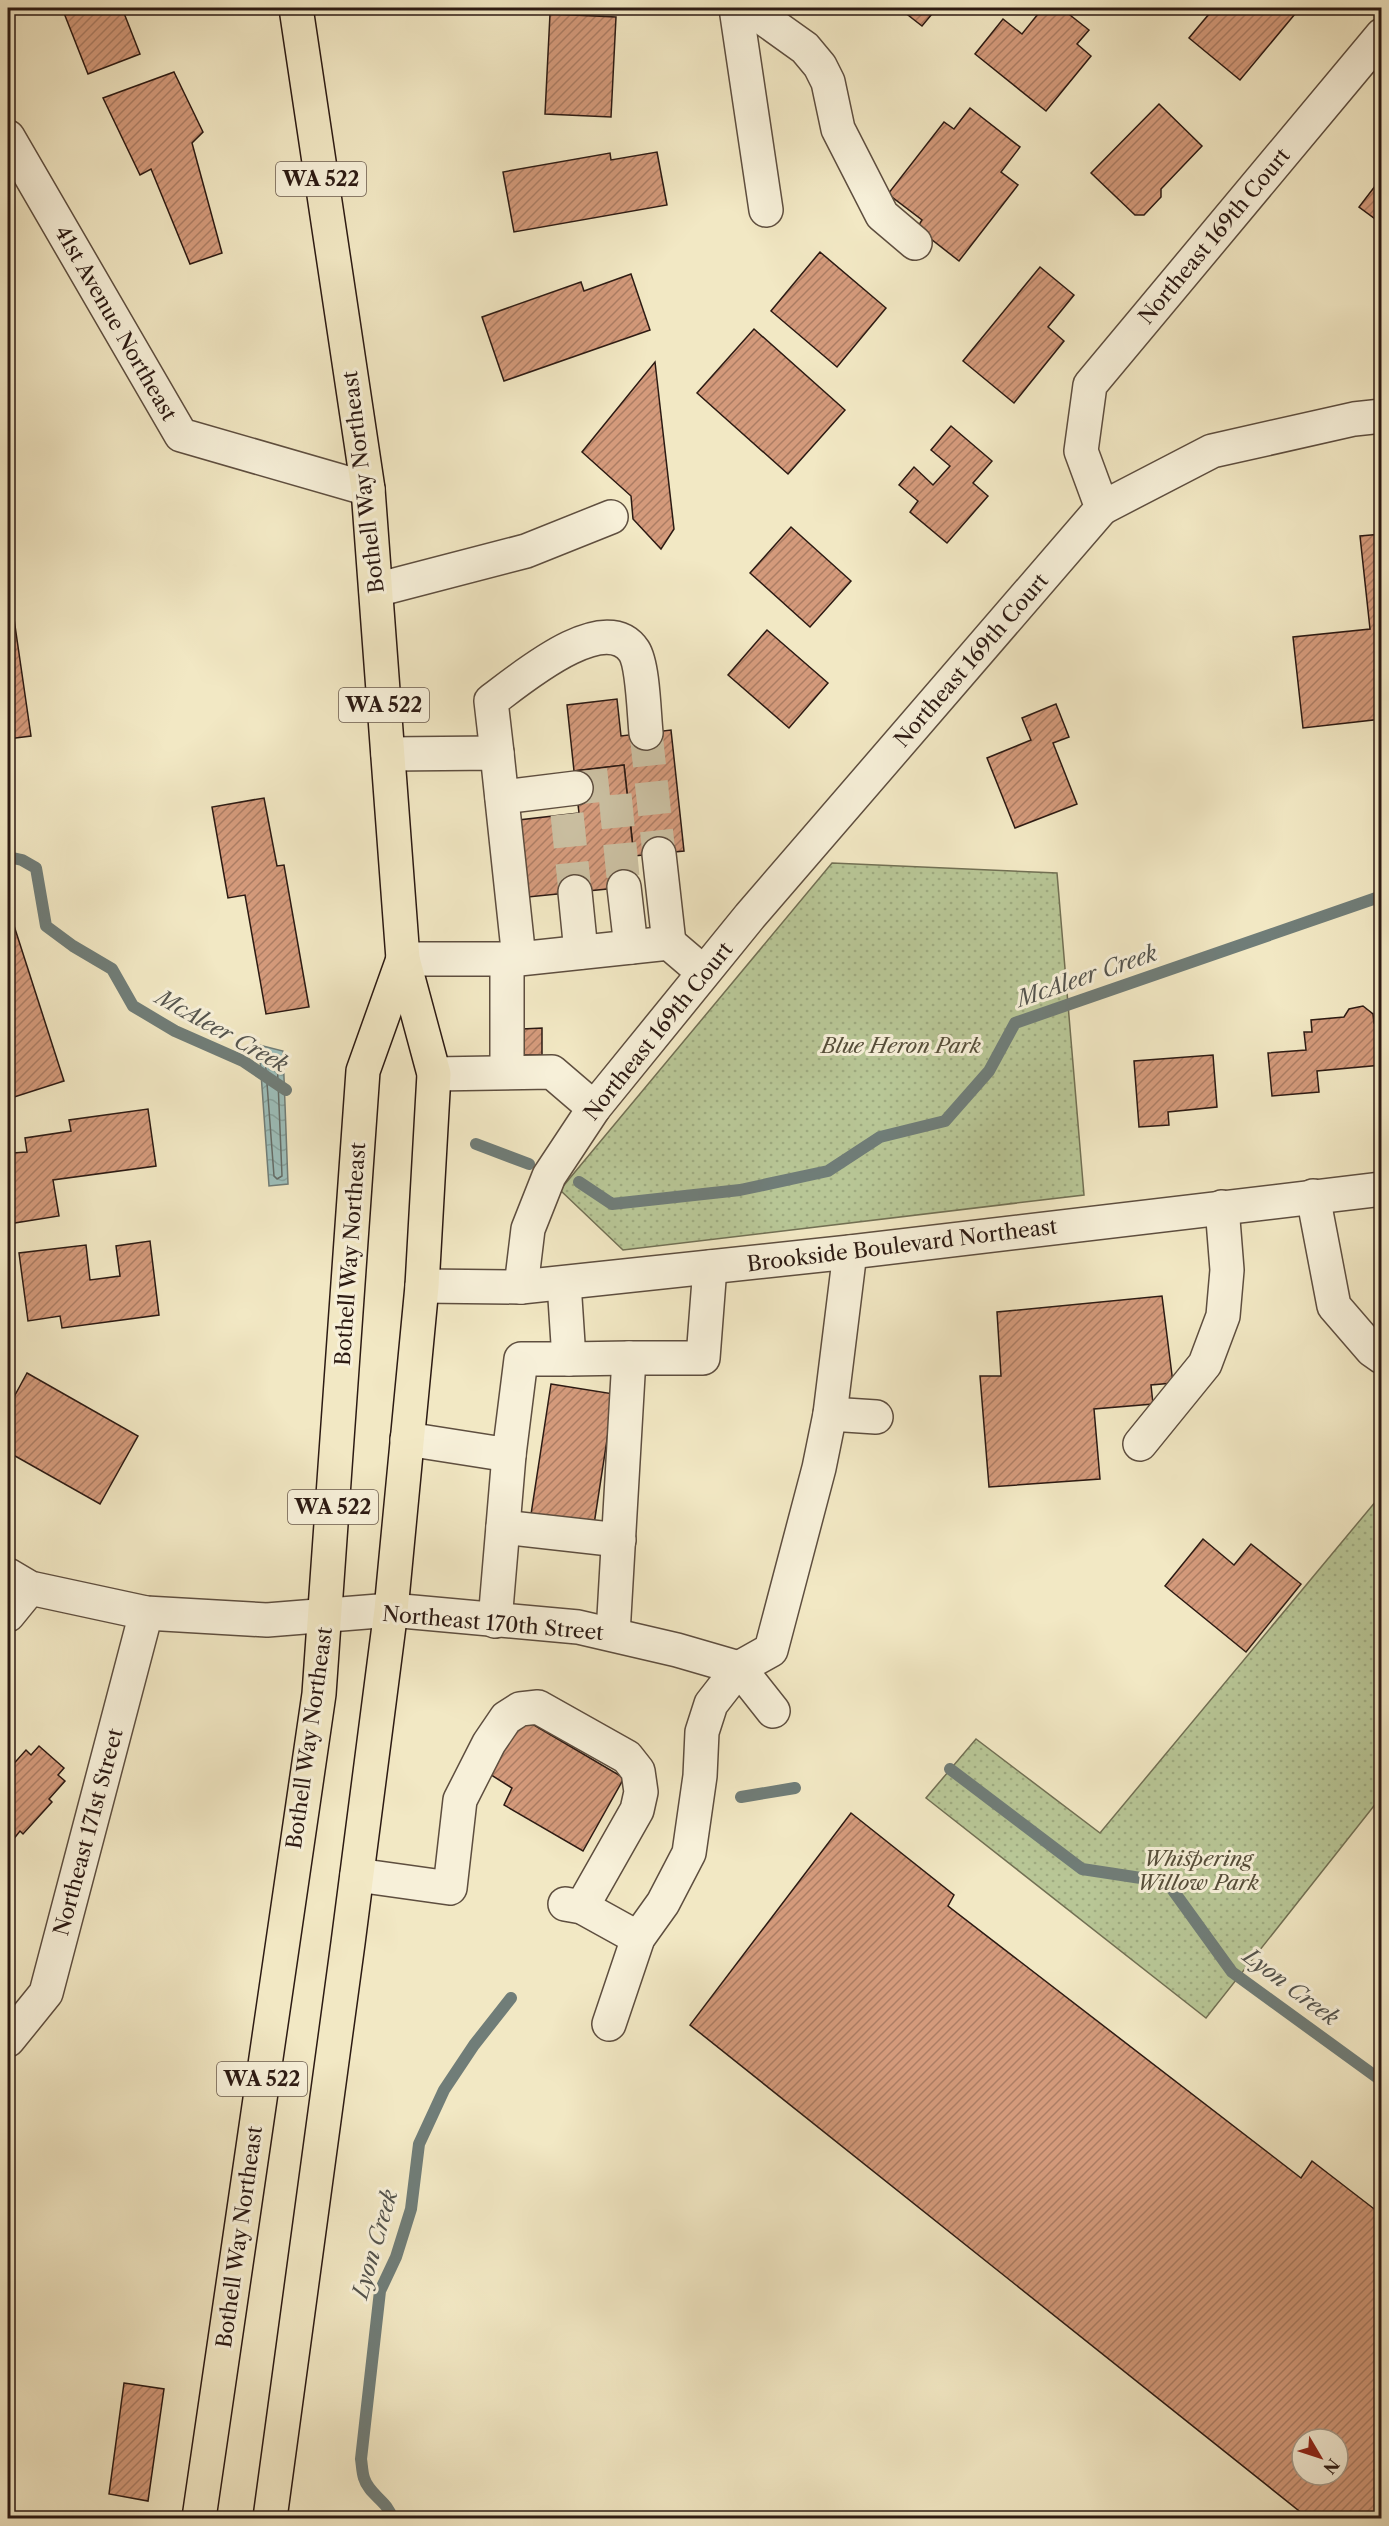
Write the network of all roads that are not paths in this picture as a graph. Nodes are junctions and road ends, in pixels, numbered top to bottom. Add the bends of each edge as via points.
1 (296, 8) edge
2 (736, 8) edge
3 (749, 8) edge
4 (1382, 35) edge
5 (8, 137) edge
6 (766, 210) dead end
7 (915, 243) dead end
8 (1382, 393) edge
9 (1368, 418) edge
10 (368, 489) junction
11 (1102, 508) junction
12 (611, 517) dead end
13 (376, 590) junction
14 (646, 733) tunnel mouth
15 (497, 753) junction
16 (388, 754) junction
17 (502, 797) junction
18 (569, 797) tunnel mouth
19 (659, 854) tunnel mouth
20 (624, 887) tunnel mouth
21 (575, 892) tunnel mouth
22 (669, 943) junction
23 (631, 947) junction
24 (581, 952) junction
25 (403, 958) junction
26 (513, 959) junction
27 (703, 972) junction
28 (507, 1072) junction
29 (434, 1074) junction
30 (594, 1108) junction
31 (1382, 1189) edge
32 (1312, 1196) junction
33 (1222, 1207) junction
34 (850, 1252) junction
35 (710, 1267) junction
36 (564, 1282) junction
37 (422, 1286) junction
38 (521, 1287) junction
39 (1382, 1357) edge
40 (628, 1358) junction
41 (569, 1359) junction
42 (830, 1414) junction
43 (876, 1417) dead end
44 (407, 1439) junction
45 (1140, 1444) dead end
46 (509, 1455) junction
47 (503, 1527) junction
48 (619, 1540) junction
49 (19, 1581) edge
50 (391, 1610) junction
51 (146, 1613) junction
52 (8, 1615) edge
53 (326, 1616) junction
54 (495, 1621) junction
55 (613, 1634) junction
56 (739, 1668) junction
57 (773, 1711) dead end
58 (357, 1875) junction
59 (639, 1938) junction
60 (609, 2024) dead end
61 (8, 2040) edge
62 (199, 2518) edge
63 (270, 2518) edge

1 - 10 main road, Bothell Way Northeast / WA 522
2 - 6 street
3 - 7 street via 805,48 820,66 828,82 838,129 882,215
4 - 11 street, Northeast 169th Court via 1090,385 1081,451
5 - 10 street, 41st Avenue Northeast via 181,435
8 - 9 street
9 - 11 street via 1212,451
10 - 13 main road, Bothell Way Northeast / WA 522
11 - 27 street, Northeast 169th Court
12 - 13 street via 526,551
13 - 16 main road, Bothell Way Northeast / WA 522
14 - 15 street via 634,651 612,637 599,638 562,650 491,701
15 - 16 street
15 - 17 street
16 - 25 main road, Bothell Way Northeast / WA 522
17 - 18 street
17 - 26 street
19 - 22 street
20 - 23 street
21 - 24 street
22 - 23 street
22 - 27 street
23 - 24 street
24 - 26 street
25 - 26 street
25 - 29 main road, Bothell Way Northeast / WA 522
25 - 53 main road, Bothell Way Northeast / WA 522 via 363,1071
26 - 28 street
27 - 30 street, Northeast 169th Court
28 - 29 street
28 - 30 street via 552,1072
29 - 37 main road, Bothell Way Northeast / WA 522
30 - 38 street, Northeast 169th Court via 549,1176 528,1229
31 - 32 street, Brookside Boulevard Northeast
32 - 33 street, Brookside Boulevard Northeast
32 - 39 street via 1334,1306
33 - 34 street, Brookside Boulevard Northeast
33 - 45 street via 1227,1270 1223,1316 1205,1364
34 - 35 street, Brookside Boulevard Northeast
34 - 42 street
35 - 36 street, Brookside Boulevard Northeast
35 - 40 street via 703,1358
36 - 38 street, Brookside Boulevard Northeast
36 - 41 street
37 - 38 street, Brookside Boulevard Northeast
37 - 44 main road, Bothell Way Northeast / WA 522
40 - 41 street
40 - 48 street
41 - 46 street via 521,1359
42 - 43 street
42 - 56 street via 771,1650
44 - 46 street
44 - 50 main road, Bothell Way Northeast / WA 522
46 - 47 street
47 - 48 street
47 - 54 street
48 - 55 street
49 - 51 street, Northeast 170th Street
49 - 52 street, Northeast 170th Street
50 - 53 street, Northeast 170th Street
50 - 54 street, Northeast 170th Street
50 - 58 main road, Bothell Way Northeast / WA 522
51 - 53 street, Northeast 170th Street via 267,1620
51 - 61 street, Northeast 171st Street via 46,1993
53 - 62 main road, Bothell Way Northeast / WA 522 via 319,1695
54 - 55 street, Northeast 170th Street
55 - 56 street, Northeast 170th Street
56 - 57 street
56 - 59 street via 711,1704 702,1732 689,1853
58 - 59 street via 450,1888 460,1800 506,1718 520,1709 538,1707 627,1757 638,1771 641,1792 637,1810 574,1905
58 - 63 main road, Bothell Way Northeast / WA 522
59 - 60 street

